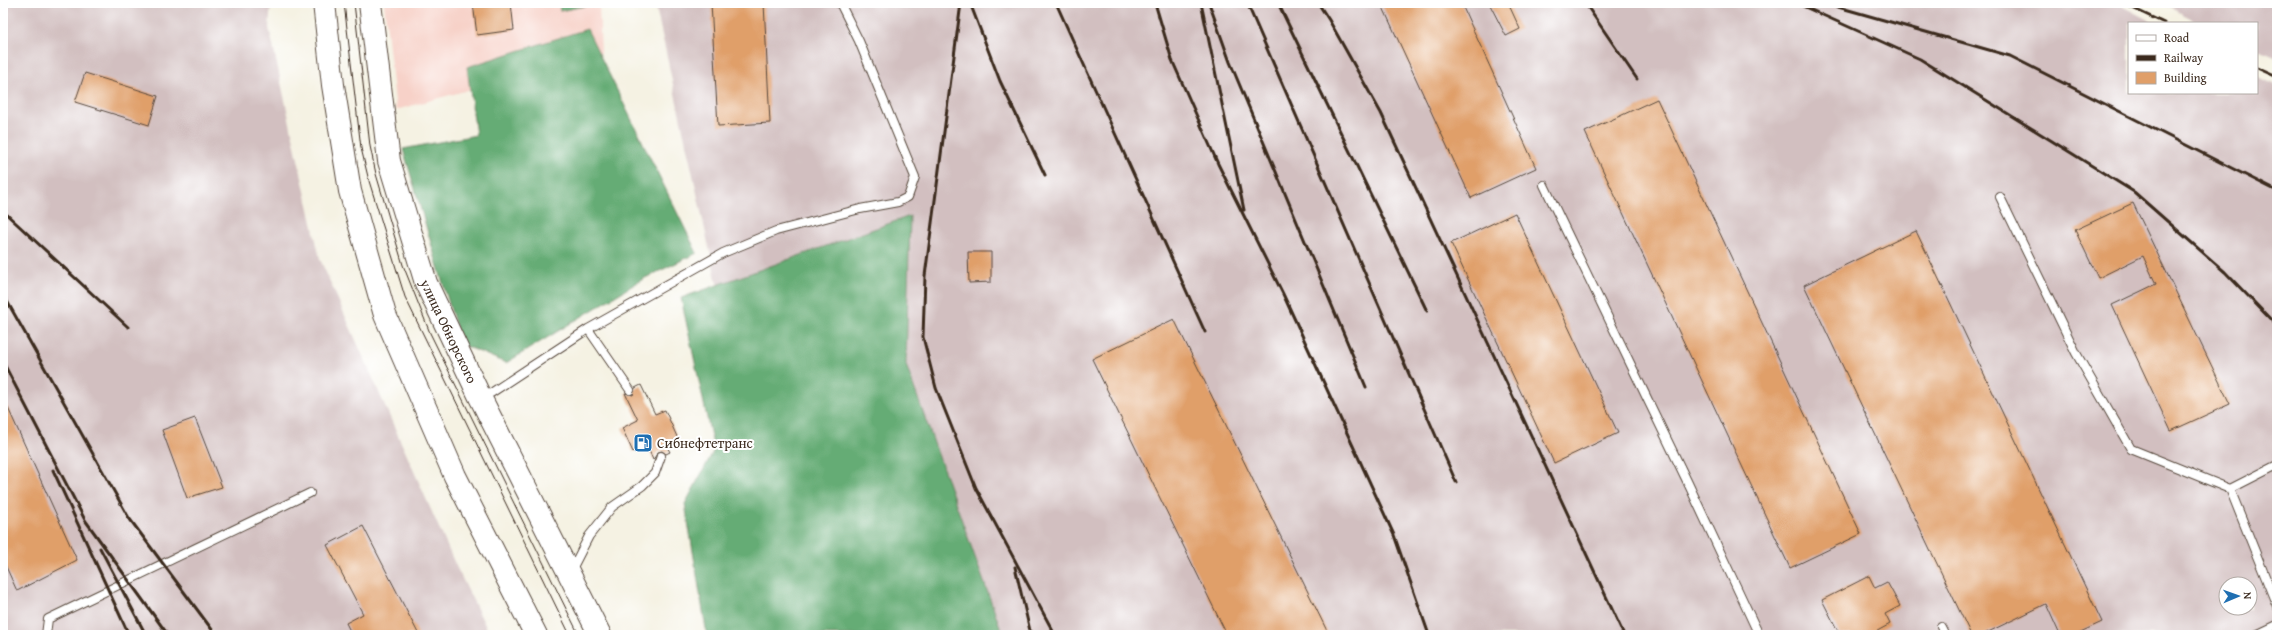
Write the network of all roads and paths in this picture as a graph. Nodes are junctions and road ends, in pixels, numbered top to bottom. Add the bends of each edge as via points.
1 (324, 3) edge
2 (370, 3) edge
3 (840, 3) edge
4 (1544, 185) dead end
5 (2000, 197) dead end
6 (588, 329) junction
7 (630, 390) dead end
8 (480, 396) junction
9 (661, 456) dead end
10 (2277, 465) edge
11 (2230, 489) junction
12 (310, 493) dead end
13 (569, 574) junction
14 (2277, 606) edge
15 (2277, 625) edge
16 (46, 635) edge
17 (536, 635) edge
18 (600, 635) edge
19 (1759, 635) edge
20 (2256, 635) edge

1 - 17 main road via 333,85 350,191 385,315 455,476
2 - 8 main road, улица Обнорского via 389,161 426,283
3 - 6 lane via 859,41 914,177 908,197 898,202 776,231 723,253
4 - 19 lane
5 - 11 lane via 2076,353 2131,449
6 - 7 lane
6 - 8 lane via 491,393
8 - 13 main road, улица Обнорского
9 - 13 lane via 655,473 642,486 612,507 589,536
10 - 11 lane
11 - 14 lane
12 - 16 lane via 48,619
13 - 18 main road, улица Обнорского
15 - 20 lane

